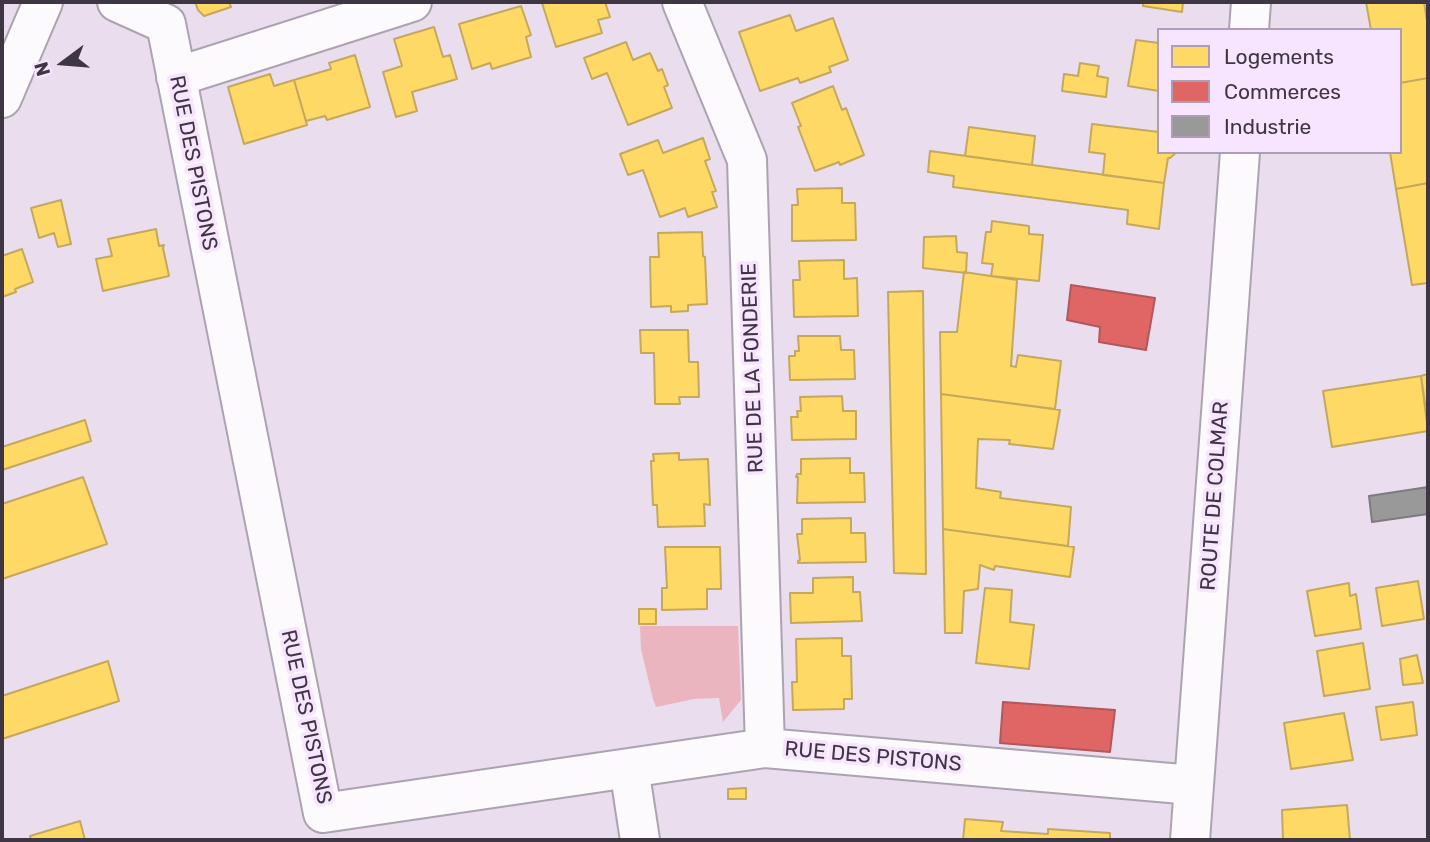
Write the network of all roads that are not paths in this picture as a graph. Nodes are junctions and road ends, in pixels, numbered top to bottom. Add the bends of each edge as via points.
1 (43, 2) edge
2 (117, 2) edge
3 (412, 2) edge
4 (682, 2) edge
5 (1251, 2) edge
6 (1249, 28) edge
7 (176, 76) junction
8 (2, 98) edge
9 (1240, 154) edge
10 (765, 748) junction
11 (629, 768) junction
12 (1193, 785) dead end
13 (326, 826) edge
14 (640, 840) edge
15 (1190, 840) edge

1 - 8 street
2 - 7 street, RUE DES PISTONS via 166,24
3 - 7 street
4 - 10 street, RUE DE LA FONDERIE via 747,160
5 - 6 street
7 - 13 street, RUE DES PISTONS
9 - 15 street, ROUTE DE COLMAR
10 - 11 street, RUE DES PISTONS
10 - 12 street, RUE DES PISTONS
11 - 13 street, RUE DES PISTONS
11 - 14 street

